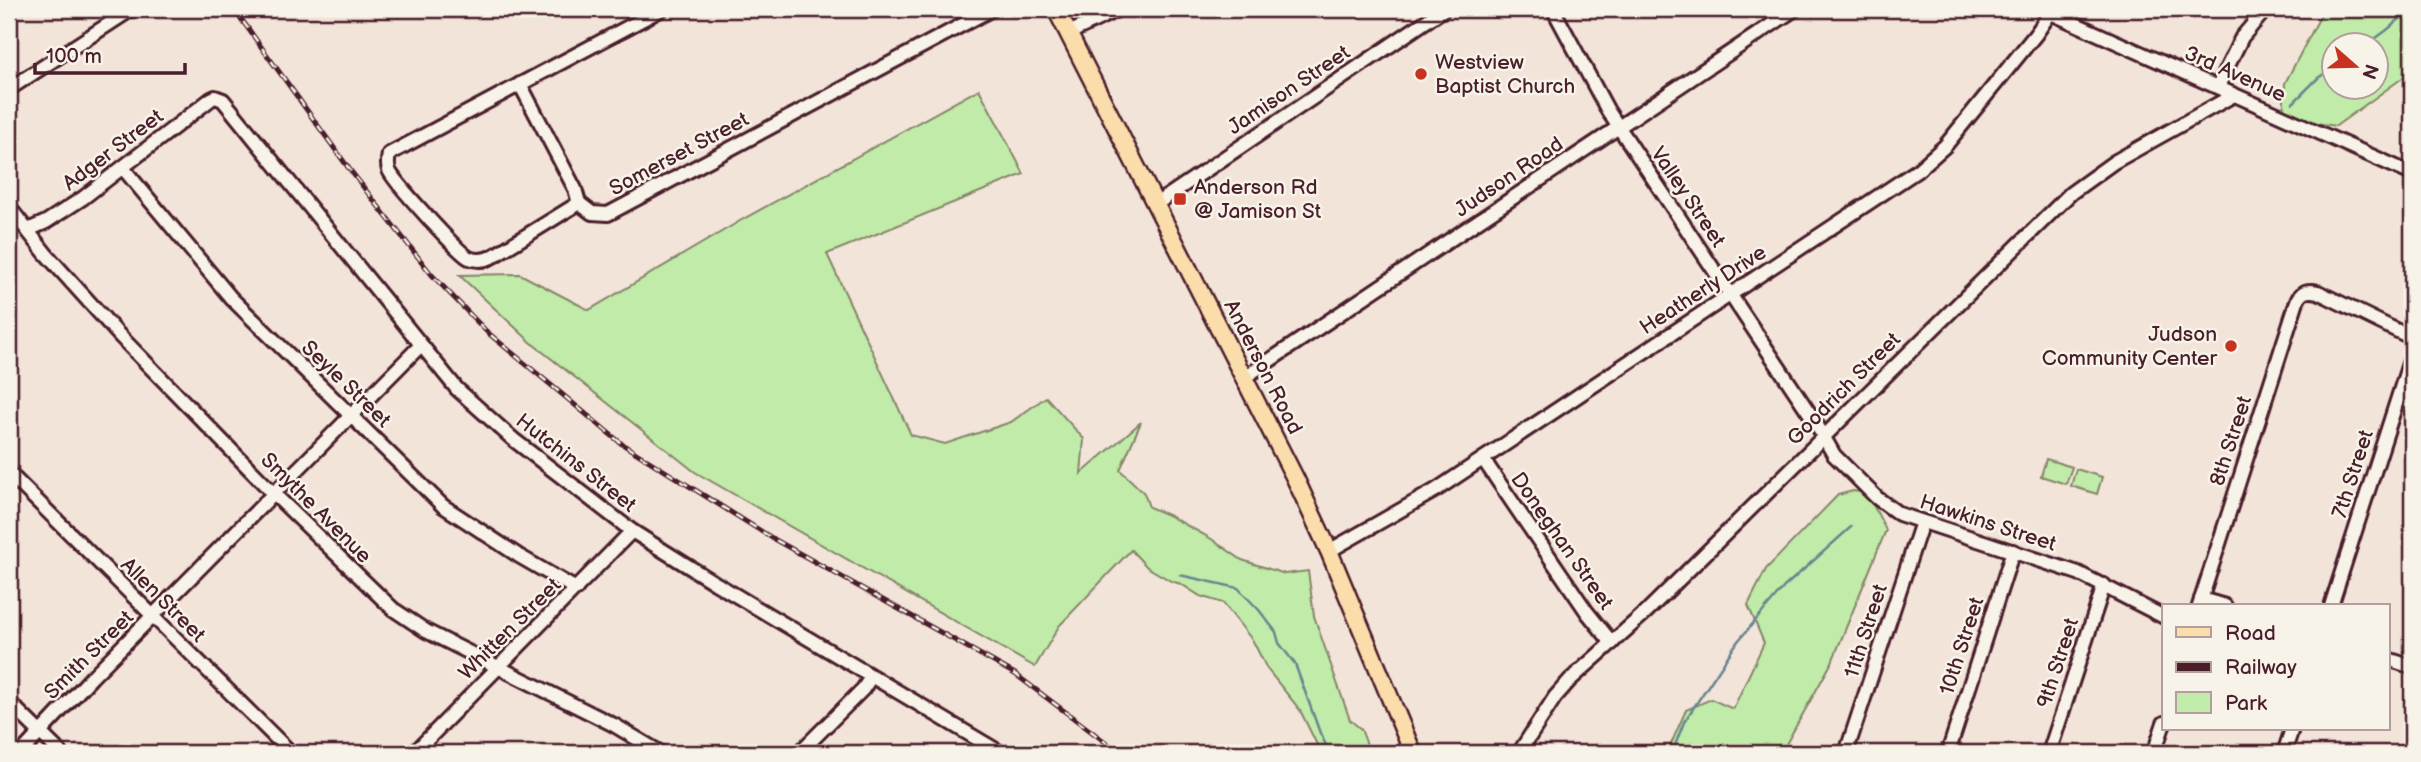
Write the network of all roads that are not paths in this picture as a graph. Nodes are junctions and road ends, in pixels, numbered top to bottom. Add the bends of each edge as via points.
1 (132, 9) edge
2 (662, 9) edge
3 (992, 9) edge
4 (1056, 9) edge
5 (1119, 9) edge
6 (1444, 9) edge
7 (1552, 9) edge
8 (1795, 9) edge
9 (2266, 9) edge
10 (2049, 10) edge
11 (1069, 33) junction
12 (520, 84) junction
13 (2218, 86) junction
14 (9, 89) edge
15 (2234, 95) junction
16 (219, 98) joint
17 (1618, 127) junction
18 (123, 168) junction
19 (2412, 174) edge
20 (579, 203) junction
21 (1156, 204) junction
22 (9, 207) edge
23 (28, 230) junction
24 (1731, 296) junction
25 (2412, 338) edge
26 (421, 345) junction
27 (2412, 354) edge
28 (1245, 377) junction
29 (351, 416) junction
30 (1823, 437) junction
31 (1483, 459) junction
32 (9, 473) edge
33 (274, 494) junction
34 (1922, 522) junction
35 (632, 531) junction
36 (1328, 551) junction
37 (2013, 551) junction
38 (2104, 585) junction
39 (576, 589) junction
40 (2200, 602) edge
41 (2332, 604) edge
42 (2162, 616) edge
43 (154, 617) junction
44 (1612, 643) junction
45 (2390, 660) edge
46 (498, 667) junction
47 (2412, 667) edge
48 (872, 677) junction
49 (9, 702) edge
50 (2162, 729) edge
51 (2292, 730) edge
52 (40, 733) junction
53 (21, 753) edge
54 (61, 753) edge
55 (291, 753) edge
56 (414, 753) edge
57 (661, 753) edge
58 (799, 753) edge
59 (1000, 753) edge
60 (1413, 753) edge
61 (1519, 753) edge
62 (1846, 753) edge
63 (1948, 753) edge
64 (2049, 753) edge
65 (2154, 753) edge
66 (2284, 753) edge

1 - 14 street
2 - 12 street
3 - 20 street, Somerset Street via 608,214 592,213
4 - 11 main road, Anderson Road
5 - 11 street
6 - 21 street, Jamison Street
7 - 17 street, Valley Street
8 - 17 street, Judson Road
9 - 13 street via 2242,37
10 - 13 street, 3rd Avenue
10 - 24 street, Heatherly Drive via 2005,73 1929,161
11 - 21 main road, Anderson Road
12 - 20 street
12 - 20 street via 390,154 388,168 459,251 475,260 489,259
13 - 15 street, 3rd Avenue
15 - 19 street, 3rd Avenue
15 - 30 street, Goodrich Street via 2114,162 2071,194
16 - 18 street, Adger Street via 211,99
16 - 26 street, Hutchins Street
17 - 24 street, Valley Street
17 - 28 street, Judson Road
18 - 23 street, Adger Street
18 - 29 street, Seyle Street via 231,298
21 - 28 main road, Anderson Road
22 - 23 street, Smythe Avenue
23 - 33 street, Smythe Avenue via 119,335
24 - 30 street, Valley Street
24 - 31 street, Heatherly Drive
25 - 40 street, 8th Street via 2318,292 2305,291 2296,304
26 - 29 street, Smith Street
26 - 35 street, Hutchins Street via 472,404
27 - 41 street, 7th Street
28 - 36 main road, Anderson Road
29 - 33 street, Smith Street
29 - 39 street, Seyle Street via 455,514
30 - 34 street, Hawkins Street via 1833,455 1877,498 1905,517
30 - 44 street, Goodrich Street
31 - 36 street, Heatherly Drive
31 - 44 street, Doneghan Street
32 - 43 street, Allen Street
33 - 43 street, Smith Street
33 - 46 street, Smythe Avenue via 393,609
34 - 37 street, Hawkins Street
34 - 62 street, 11th Street
35 - 39 street, Whitten Street
35 - 48 street, Hutchins Street
36 - 60 main road, Anderson Road
37 - 38 street, Hawkins Street
37 - 63 street, 10th Street
38 - 42 street, Hawkins Street
38 - 64 street, 9th Street
39 - 46 street, Whitten Street
43 - 52 street, Smith Street
43 - 55 street, Allen Street
44 - 61 street, Goodrich Street via 1562,688
45 - 47 street
46 - 56 street, Whitten Street
46 - 57 street, Smythe Avenue
48 - 58 street
48 - 59 street, Hutchins Street
49 - 52 street
50 - 65 street
51 - 66 street
52 - 53 street, Smith Street
52 - 54 street

